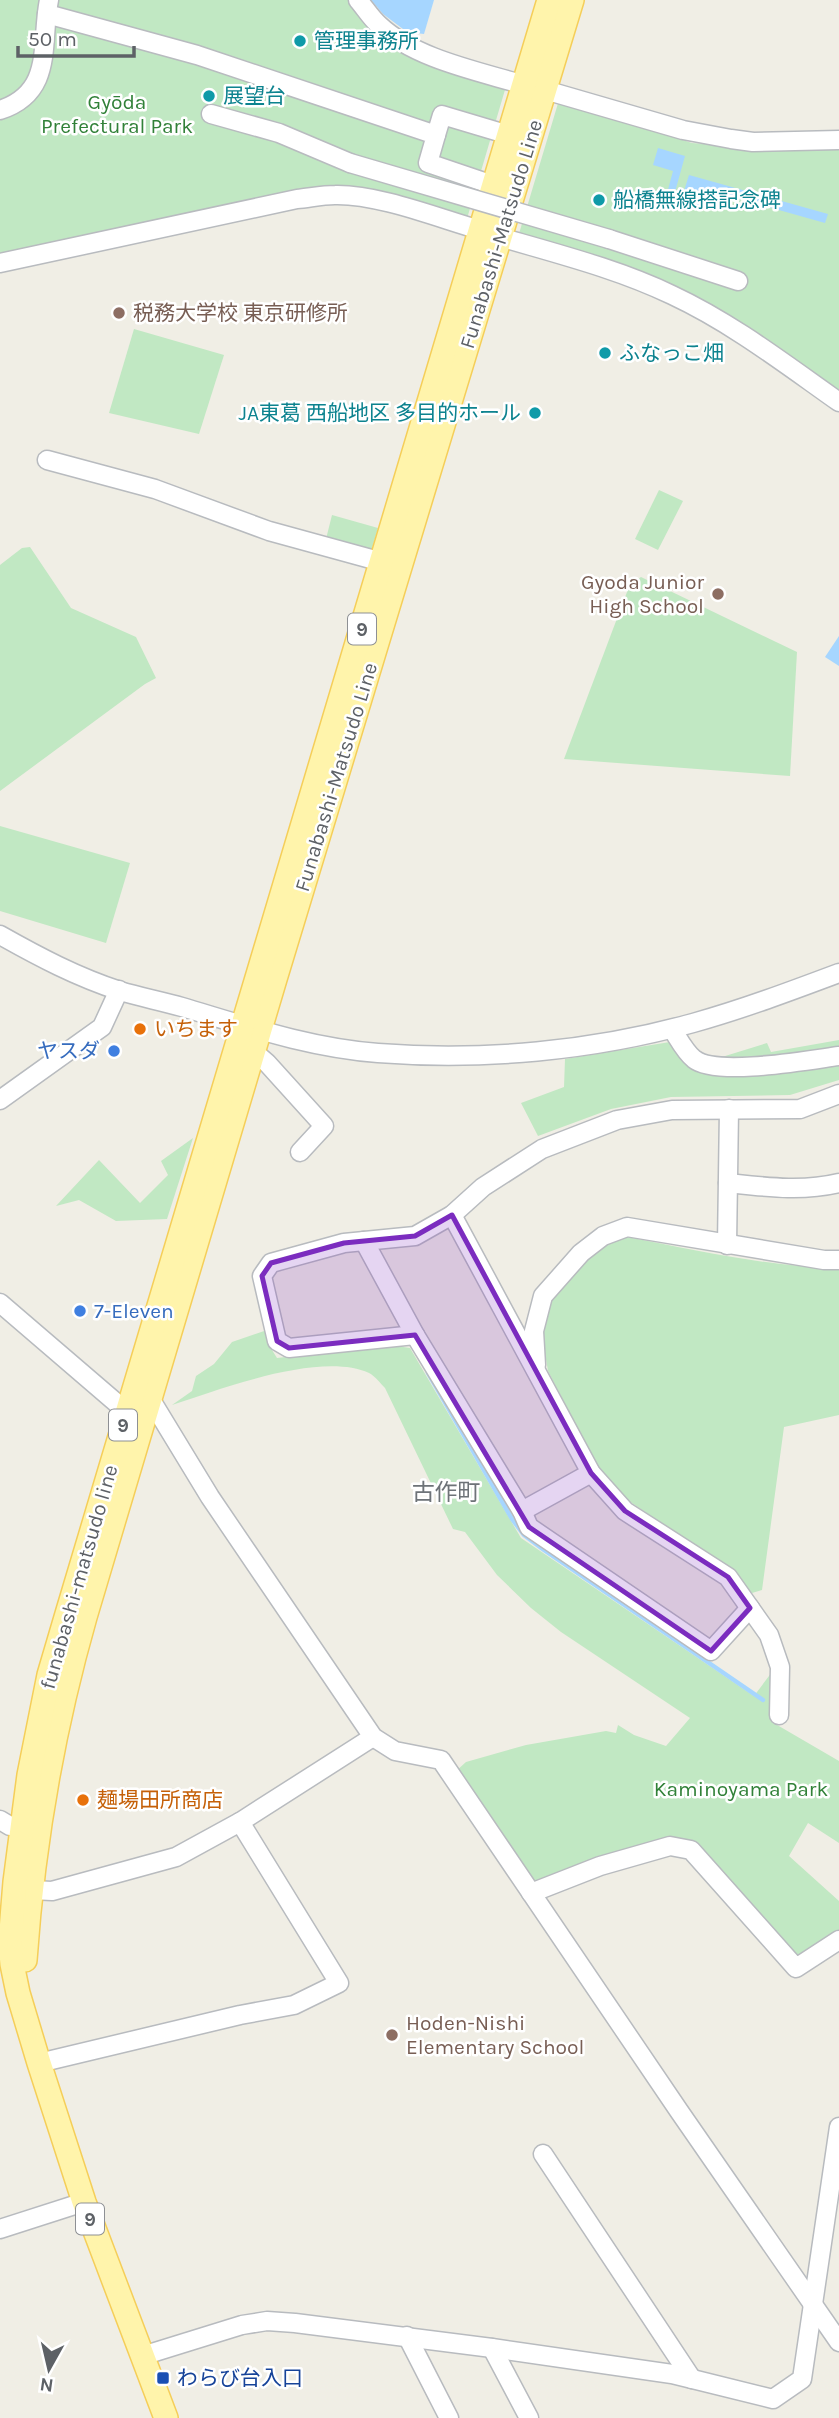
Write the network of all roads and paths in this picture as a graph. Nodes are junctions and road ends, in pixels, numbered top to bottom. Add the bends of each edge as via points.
1 (358, 0) edge
2 (549, 0) edge
3 (572, 0) edge
4 (48, 7) edge
5 (534, 87) junction
6 (0, 110) edge
7 (211, 114) dead end
8 (499, 132) dead end
9 (436, 135) junction
10 (839, 140) edge
11 (484, 182) dead end
12 (490, 234) junction
13 (0, 263) edge
14 (738, 281) dead end
15 (839, 401) edge
16 (47, 460) dead end
17 (382, 562) junction
18 (0, 934) edge
19 (839, 973) edge
20 (119, 990) junction
21 (671, 1028) junction
22 (252, 1036) junction
23 (839, 1056) edge
24 (839, 1094) edge
25 (2, 1102) edge
26 (729, 1109) junction
27 (300, 1152) dead end
28 (728, 1183) junction
29 (839, 1184) edge
30 (452, 1215) junction
31 (364, 1241) junction
32 (727, 1245) junction
33 (839, 1260) edge
34 (0, 1303) edge
35 (415, 1335) junction
36 (536, 1371) junction
37 (151, 1400) junction
38 (127, 1412) junction
39 (591, 1473) junction
40 (522, 1511) junction
41 (750, 1608) junction
42 (779, 1715) dead end
43 (373, 1737) junction
44 (240, 1822) junction
45 (20, 1826) edge
46 (32, 1890) junction
47 (531, 1893) junction
48 (839, 1940) edge
49 (25, 2015) junction
50 (39, 2063) junction
51 (839, 2127) edge
52 (543, 2154) dead end
53 (84, 2202) junction
54 (0, 2229) edge
55 (814, 2304) junction
56 (407, 2336) junction
57 (839, 2342) edge
58 (492, 2348) junction
59 (142, 2356) junction
60 (692, 2379) junction
61 (166, 2418) edge
62 (449, 2418) edge
63 (529, 2418) edge

1 - 5 street via 380,26 415,48
2 - 5 main road, Funabashi-Matsudo Line / 9
3 - 5 main road, Funabashi-Matsudo Line / 9
4 - 6 street via 41,71 23,98
4 - 9 street
5 - 10 street via 683,130 731,139
5 - 12 main road, Funabashi-Matsudo Line / 9
7 - 14 street, bridge via 279,133 350,163
8 - 9 street via 443,115
9 - 11 street via 428,163
12 - 13 street via 386,203 335,195
12 - 15 street via 628,276 674,296 730,327
12 - 17 main road, Funabashi-Matsudo Line / 9
12 - 22 main road, Funabashi-Matsudo Line / 9
16 - 17 street via 155,489 269,531
17 - 22 main road, Funabashi-Matsudo Line / 9
18 - 20 street via 58,968
19 - 21 street
20 - 22 street via 179,1006
20 - 25 street via 102,1027
21 - 22 street via 512,1054 348,1049
21 - 23 street via 693,1059 707,1066 762,1066
22 - 27 street via 267,1063 324,1126
22 - 37 main road, funabashi-matsudo line / 9
22 - 38 main road, funabashi-matsudo line / 9
24 - 26 street via 800,1109
26 - 28 street
26 - 30 street via 672,1110 617,1120 581,1133 523,1161 483,1187
28 - 29 street via 786,1189
28 - 32 street
30 - 31 street via 415,1236
30 - 36 street
31 - 35 street
31 - 35 street via 271,1263 262,1276 277,1341 289,1348
32 - 33 street
32 - 36 street via 627,1227 603,1236 581,1253 544,1296 534,1331
34 - 38 street
35 - 40 street
36 - 39 street
37 - 43 street via 210,1497
37 - 45 main road, funabashi-matsudo line / 9 via 68,1677 47,1777
38 - 45 main road, funabashi-matsudo line / 9 via 49,1675
39 - 40 street
39 - 41 street via 625,1511 728,1577
40 - 41 street via 529,1527 711,1651
41 - 42 street via 769,1635 780,1667
43 - 44 street
43 - 47 street via 395,1751 441,1760
44 - 46 street via 176,1857 52,1891
44 - 50 street via 340,1983 294,2005
45 - 46 main road, funabashi-matsudo line / 9
45 - 49 main road, funabashi-matsudo line / 9 via 10,1943
46 - 49 main road, funabashi-matsudo line / 9 via 23,1976
47 - 48 street via 600,1866 681,1846 691,1850 796,1968
47 - 55 street
49 - 50 main road, funabashi-matsudo line / 9
50 - 53 main road, funabashi-matsudo line / 9
51 - 55 street
52 - 60 street
53 - 54 street
53 - 59 main road, funabashi-matsudo line / 9
55 - 57 street
55 - 60 street via 802,2379 773,2399
56 - 58 street
56 - 59 street via 267,2322 242,2325
56 - 62 street
58 - 60 street
58 - 63 street
59 - 61 main road, funabashi-matsudo line / 9

